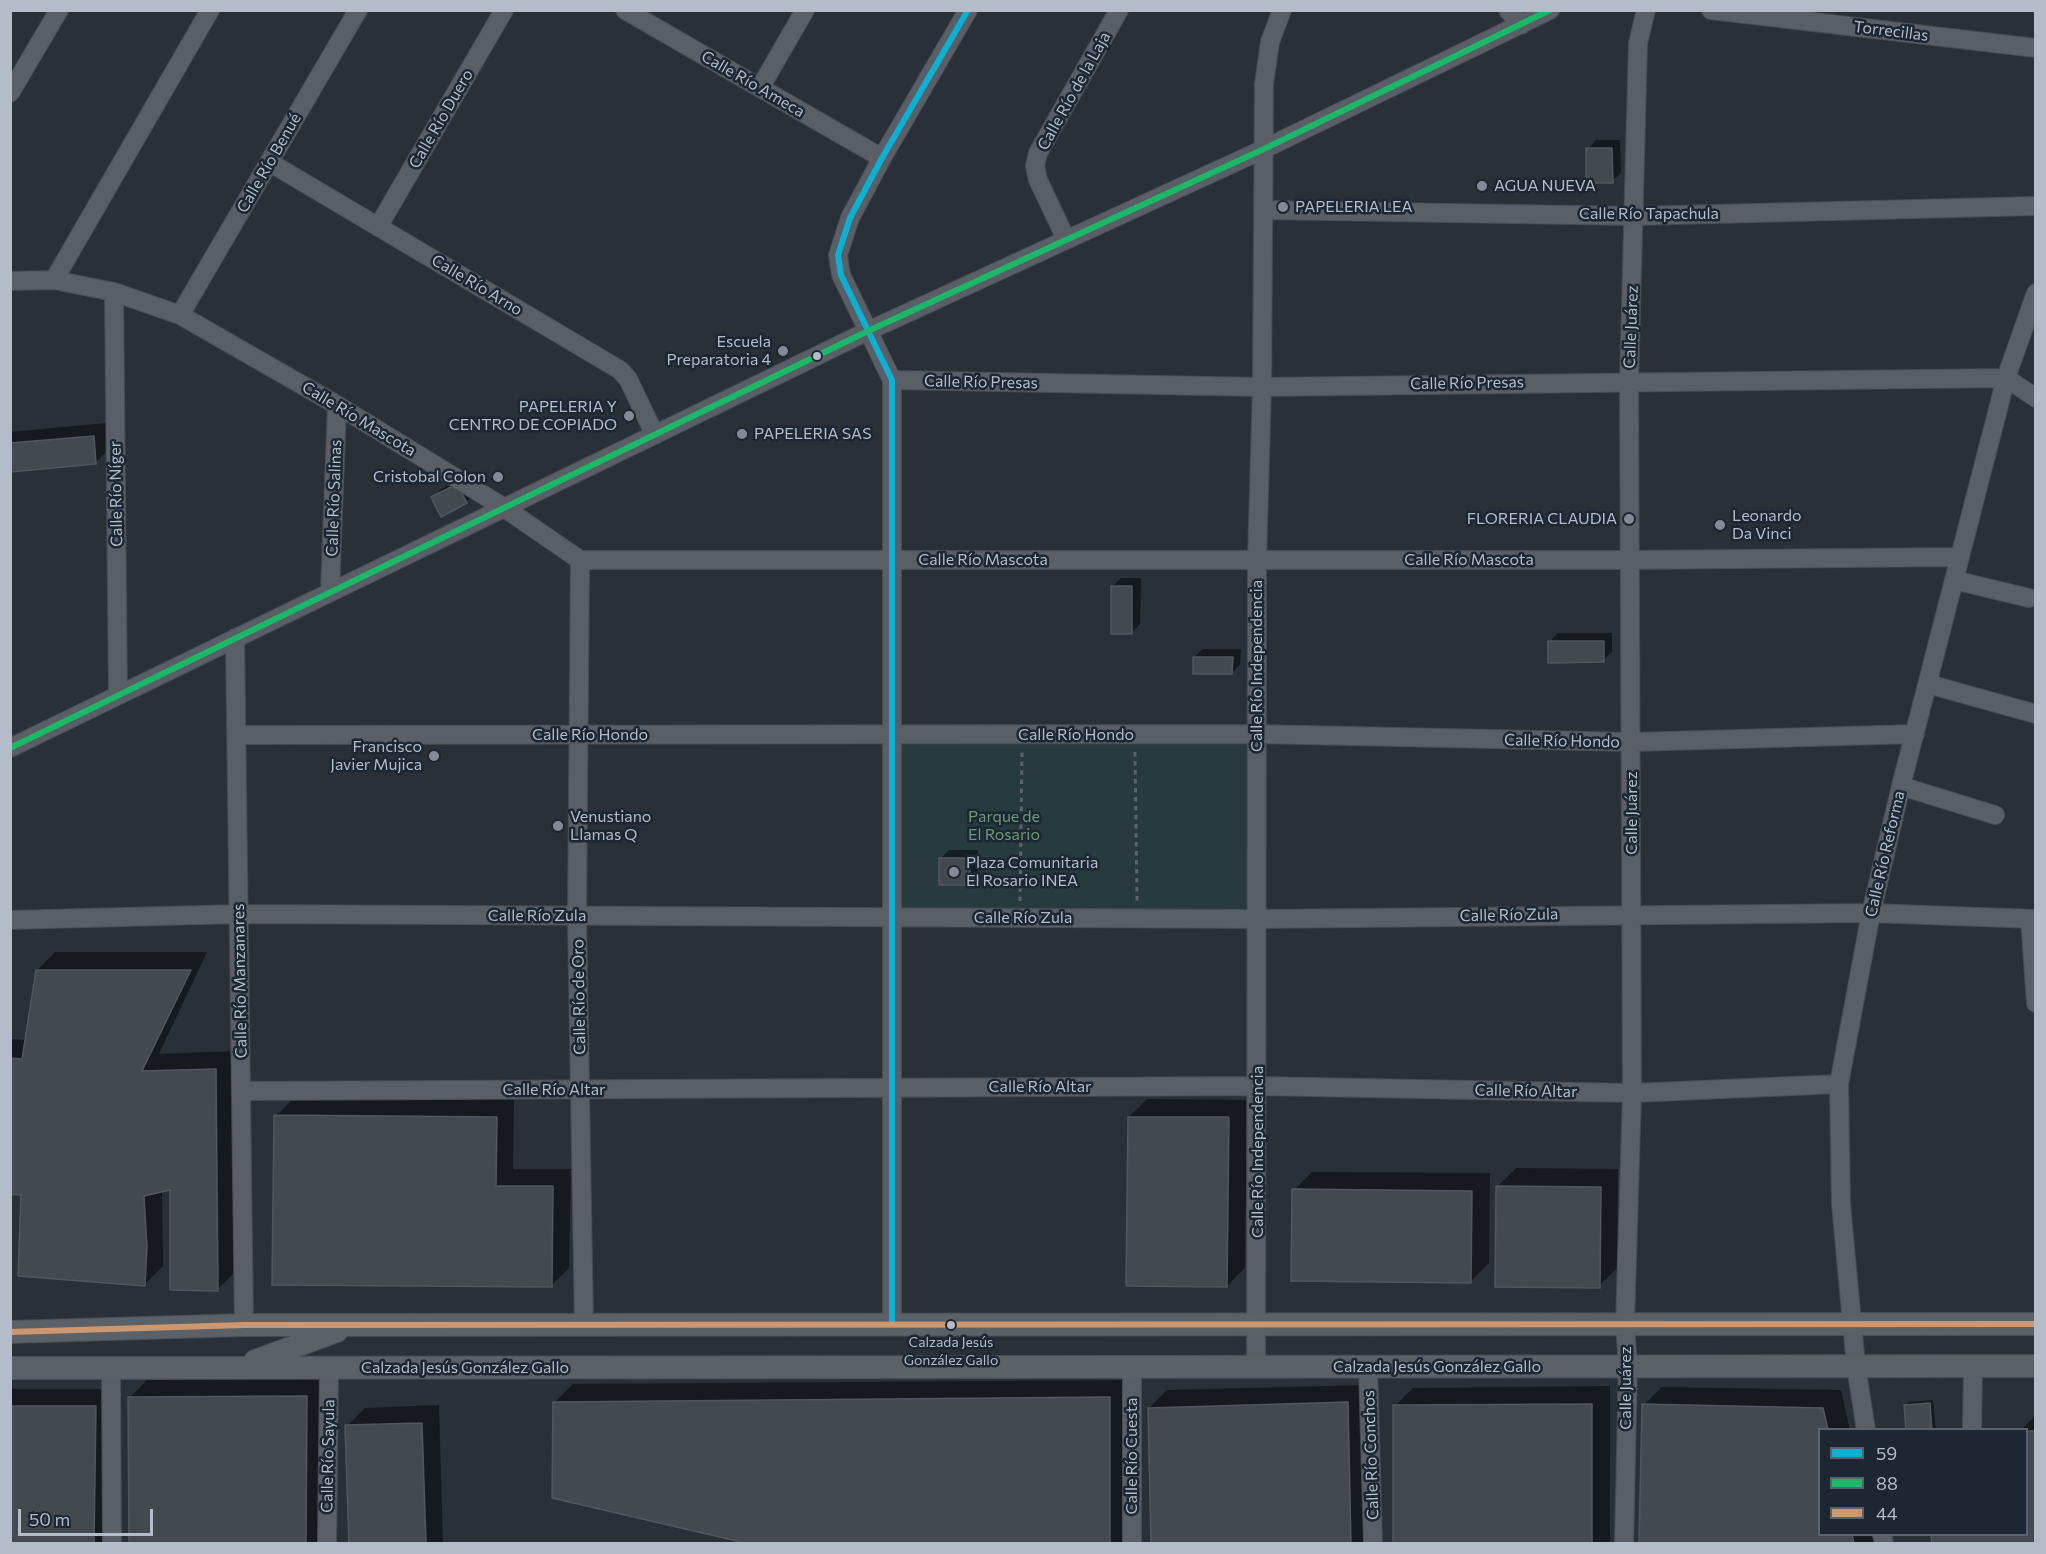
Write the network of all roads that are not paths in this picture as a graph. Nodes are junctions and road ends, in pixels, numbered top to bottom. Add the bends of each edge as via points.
1 (59, 10) edge
2 (210, 10) edge
3 (358, 10) edge
4 (504, 10) edge
5 (625, 10) edge
6 (806, 10) edge
7 (968, 10) edge
8 (1119, 10) edge
9 (1282, 10) edge
10 (1508, 10) edge
11 (1550, 10) edge
12 (1646, 10) edge
13 (1711, 10) edge
14 (652, 17) edge
15 (1521, 25) junction
16 (2036, 48) edge
17 (760, 88) junction
18 (10, 93) edge
19 (1264, 149) junction
20 (882, 158) junction
21 (269, 162) junction
22 (2036, 206) edge
23 (1263, 210) junction
24 (1635, 216) junction
25 (378, 227) junction
26 (1066, 239) junction
27 (54, 280) junction
28 (10, 281) edge
29 (114, 292) junction
30 (2036, 293) edge
31 (180, 315) junction
32 (868, 331) junction
33 (2006, 378) junction
34 (892, 380) junction
35 (1629, 381) junction
36 (1262, 387) junction
37 (2036, 398) edge
38 (337, 405) junction
39 (654, 435) junction
40 (503, 507) junction
41 (1959, 557) junction
42 (1257, 559) junction
43 (580, 560) junction
44 (892, 560) junction
45 (1628, 560) junction
46 (1954, 580) junction
47 (330, 591) junction
48 (2029, 598) dead end
49 (235, 638) junction
50 (1928, 684) junction
51 (118, 695) junction
52 (2036, 714) edge
53 (1915, 734) junction
54 (237, 735) junction
55 (579, 735) junction
56 (892, 735) junction
57 (1257, 735) junction
58 (1632, 742) junction
59 (10, 748) edge
60 (1901, 786) junction
61 (1995, 815) dead end
62 (1632, 913) junction
63 (1871, 913) junction
64 (239, 914) junction
65 (577, 916) junction
66 (892, 917) junction
67 (1258, 919) junction
68 (2033, 919) edge
69 (10, 920) edge
70 (2036, 1003) edge
71 (1839, 1084) junction
72 (1258, 1086) junction
73 (892, 1088) junction
74 (580, 1089) junction
75 (241, 1091) junction
76 (1632, 1094) junction
77 (892, 1324) junction
78 (1258, 1324) junction
79 (1625, 1324) junction
80 (2036, 1324) edge
81 (244, 1325) junction
82 (584, 1325) junction
83 (1854, 1325) junction
84 (350, 1327) junction
85 (10, 1332) edge
86 (243, 1365) junction
87 (1628, 1366) junction
88 (1856, 1366) junction
89 (1973, 1366) junction
90 (2036, 1366) edge
91 (1368, 1367) junction
92 (10, 1368) edge
93 (329, 1368) junction
94 (1132, 1368) junction
95 (1256, 1368) junction
96 (111, 1369) junction
97 (1866, 1428) edge
98 (1972, 1428) edge
99 (112, 1544) edge
100 (327, 1544) edge
101 (1132, 1544) edge
102 (1373, 1544) edge
103 (1624, 1544) edge

1 - 18 street
2 - 27 street
3 - 21 street, Calle Río Benué
4 - 25 street, Calle Río Duero
5 - 14 street, Calle Río Ameca
6 - 17 street
7 - 20 street
8 - 26 street, Calle Río de la Laja via 1038,153 1038,180
9 - 19 street, Calle Río Independencia via 1266,63
10 - 15 street
11 - 15 street
12 - 24 street, Calle Juárez via 1638,43
13 - 16 street, Torrecillas
14 - 17 street, Calle Río Ameca
15 - 19 street
17 - 20 street, Calle Río Ameca
19 - 23 street, Calle Río Independencia
19 - 26 street
20 - 32 street via 850,218 838,255 841,275
21 - 25 street, Calle Río Arno
21 - 31 street, Calle Río Benué
22 - 24 street, Calle Río Tapachula
23 - 24 street, Calle Río Tapachula
23 - 36 street, Calle Río Independencia
24 - 35 street, Calle Juárez
25 - 39 street, Calle Río Arno via 620,370
26 - 32 street
27 - 28 street, Calle Río Mascota
27 - 29 street, Calle Río Mascota
29 - 31 street, Calle Río Mascota
29 - 51 street, Calle Río Níger
30 - 33 street, Calle Río Reforma
31 - 38 street, Calle Río Mascota
32 - 34 street
32 - 39 street
33 - 35 street, Calle Río Presas
33 - 37 street
33 - 41 street, Calle Río Reforma
34 - 36 street, Calle Río Presas
34 - 44 street
35 - 36 street, Calle Río Presas
35 - 45 street, Calle Juárez
36 - 42 street, Calle Río Independencia
38 - 40 street, Calle Río Mascota
38 - 47 street, Calle Río Salinas
39 - 40 street
40 - 43 street, Calle Río Mascota
40 - 47 street
41 - 45 street, Calle Río Mascota
41 - 46 street, Calle Río Reforma
42 - 44 street, Calle Río Mascota
42 - 45 street, Calle Río Mascota
42 - 57 street, Calle Río Independencia
43 - 44 street, Calle Río Mascota
43 - 55 street, Calle Río de Oro
44 - 56 street
45 - 58 street, Calle Juárez
46 - 48 street
46 - 50 street, Calle Río Reforma
47 - 49 street
49 - 51 street
49 - 54 street, Calle Río Manzanares
50 - 52 street
50 - 53 street, Calle Río Reforma
51 - 59 street
53 - 58 street, Calle Río Hondo
53 - 60 street, Calle Río Reforma
54 - 55 street, Calle Río Hondo
54 - 64 street, Calle Río Manzanares
55 - 56 street, Calle Río Hondo
55 - 65 street, Calle Río de Oro
56 - 57 street, Calle Río Hondo
56 - 66 street
57 - 58 street, Calle Río Hondo
57 - 67 street, Calle Río Independencia
58 - 62 street, Calle Juárez
60 - 61 street
60 - 63 street, Calle Río Reforma
62 - 63 street, Calle Río Zula
62 - 67 street, Calle Río Zula
62 - 76 street, Calle Juárez
63 - 68 street, Calle Río Zula
63 - 71 street, Calle Río Reforma
64 - 65 street, Calle Río Zula
64 - 69 street, Calle Río Zula
64 - 75 street, Calle Río Manzanares
65 - 66 street, Calle Río Zula
65 - 74 street, Calle Río de Oro
66 - 67 street, Calle Río Zula
66 - 73 street
67 - 72 street, Calle Río Independencia
68 - 70 street
71 - 76 street, Calle Río Altar
71 - 83 street, Calle Río Reforma via 1840,1204
72 - 73 street, Calle Río Altar
72 - 76 street, Calle Río Altar
72 - 78 street, Calle Río Independencia
73 - 74 street, Calle Río Altar
73 - 77 street
74 - 75 street, Calle Río Altar
74 - 82 street, Calle Río de Oro
75 - 81 street, Calle Río Manzanares
76 - 79 street, Calle Juárez
77 - 78 main road
77 - 82 main road
78 - 79 main road
78 - 95 street, Calle Río Independencia
79 - 83 main road
79 - 87 street, Calle Juárez
80 - 83 main road
81 - 84 main road
81 - 85 main road
82 - 84 main road
83 - 88 street, Calle Río Reforma
84 - 86 main road
86 - 93 main road, Calzada Jesús González Gallo
86 - 96 main road, Calzada Jesús González Gallo
87 - 88 main road, Calzada Jesús González Gallo
87 - 91 main road, Calzada Jesús González Gallo
87 - 103 street, Calle Juárez
88 - 89 main road, Calzada Jesús González Gallo
88 - 97 street, Calle Río Reforma
89 - 90 main road, Calzada Jesús González Gallo
89 - 98 street
91 - 95 main road, Calzada Jesús González Gallo
91 - 102 street, Calle Río Conchos
92 - 96 main road, Calzada Jesús González Gallo
93 - 94 main road, Calzada Jesús González Gallo
93 - 100 street, Calle Río Sayula
94 - 95 main road, Calzada Jesús González Gallo
94 - 101 street, Calle Río Cuesta
96 - 99 street

